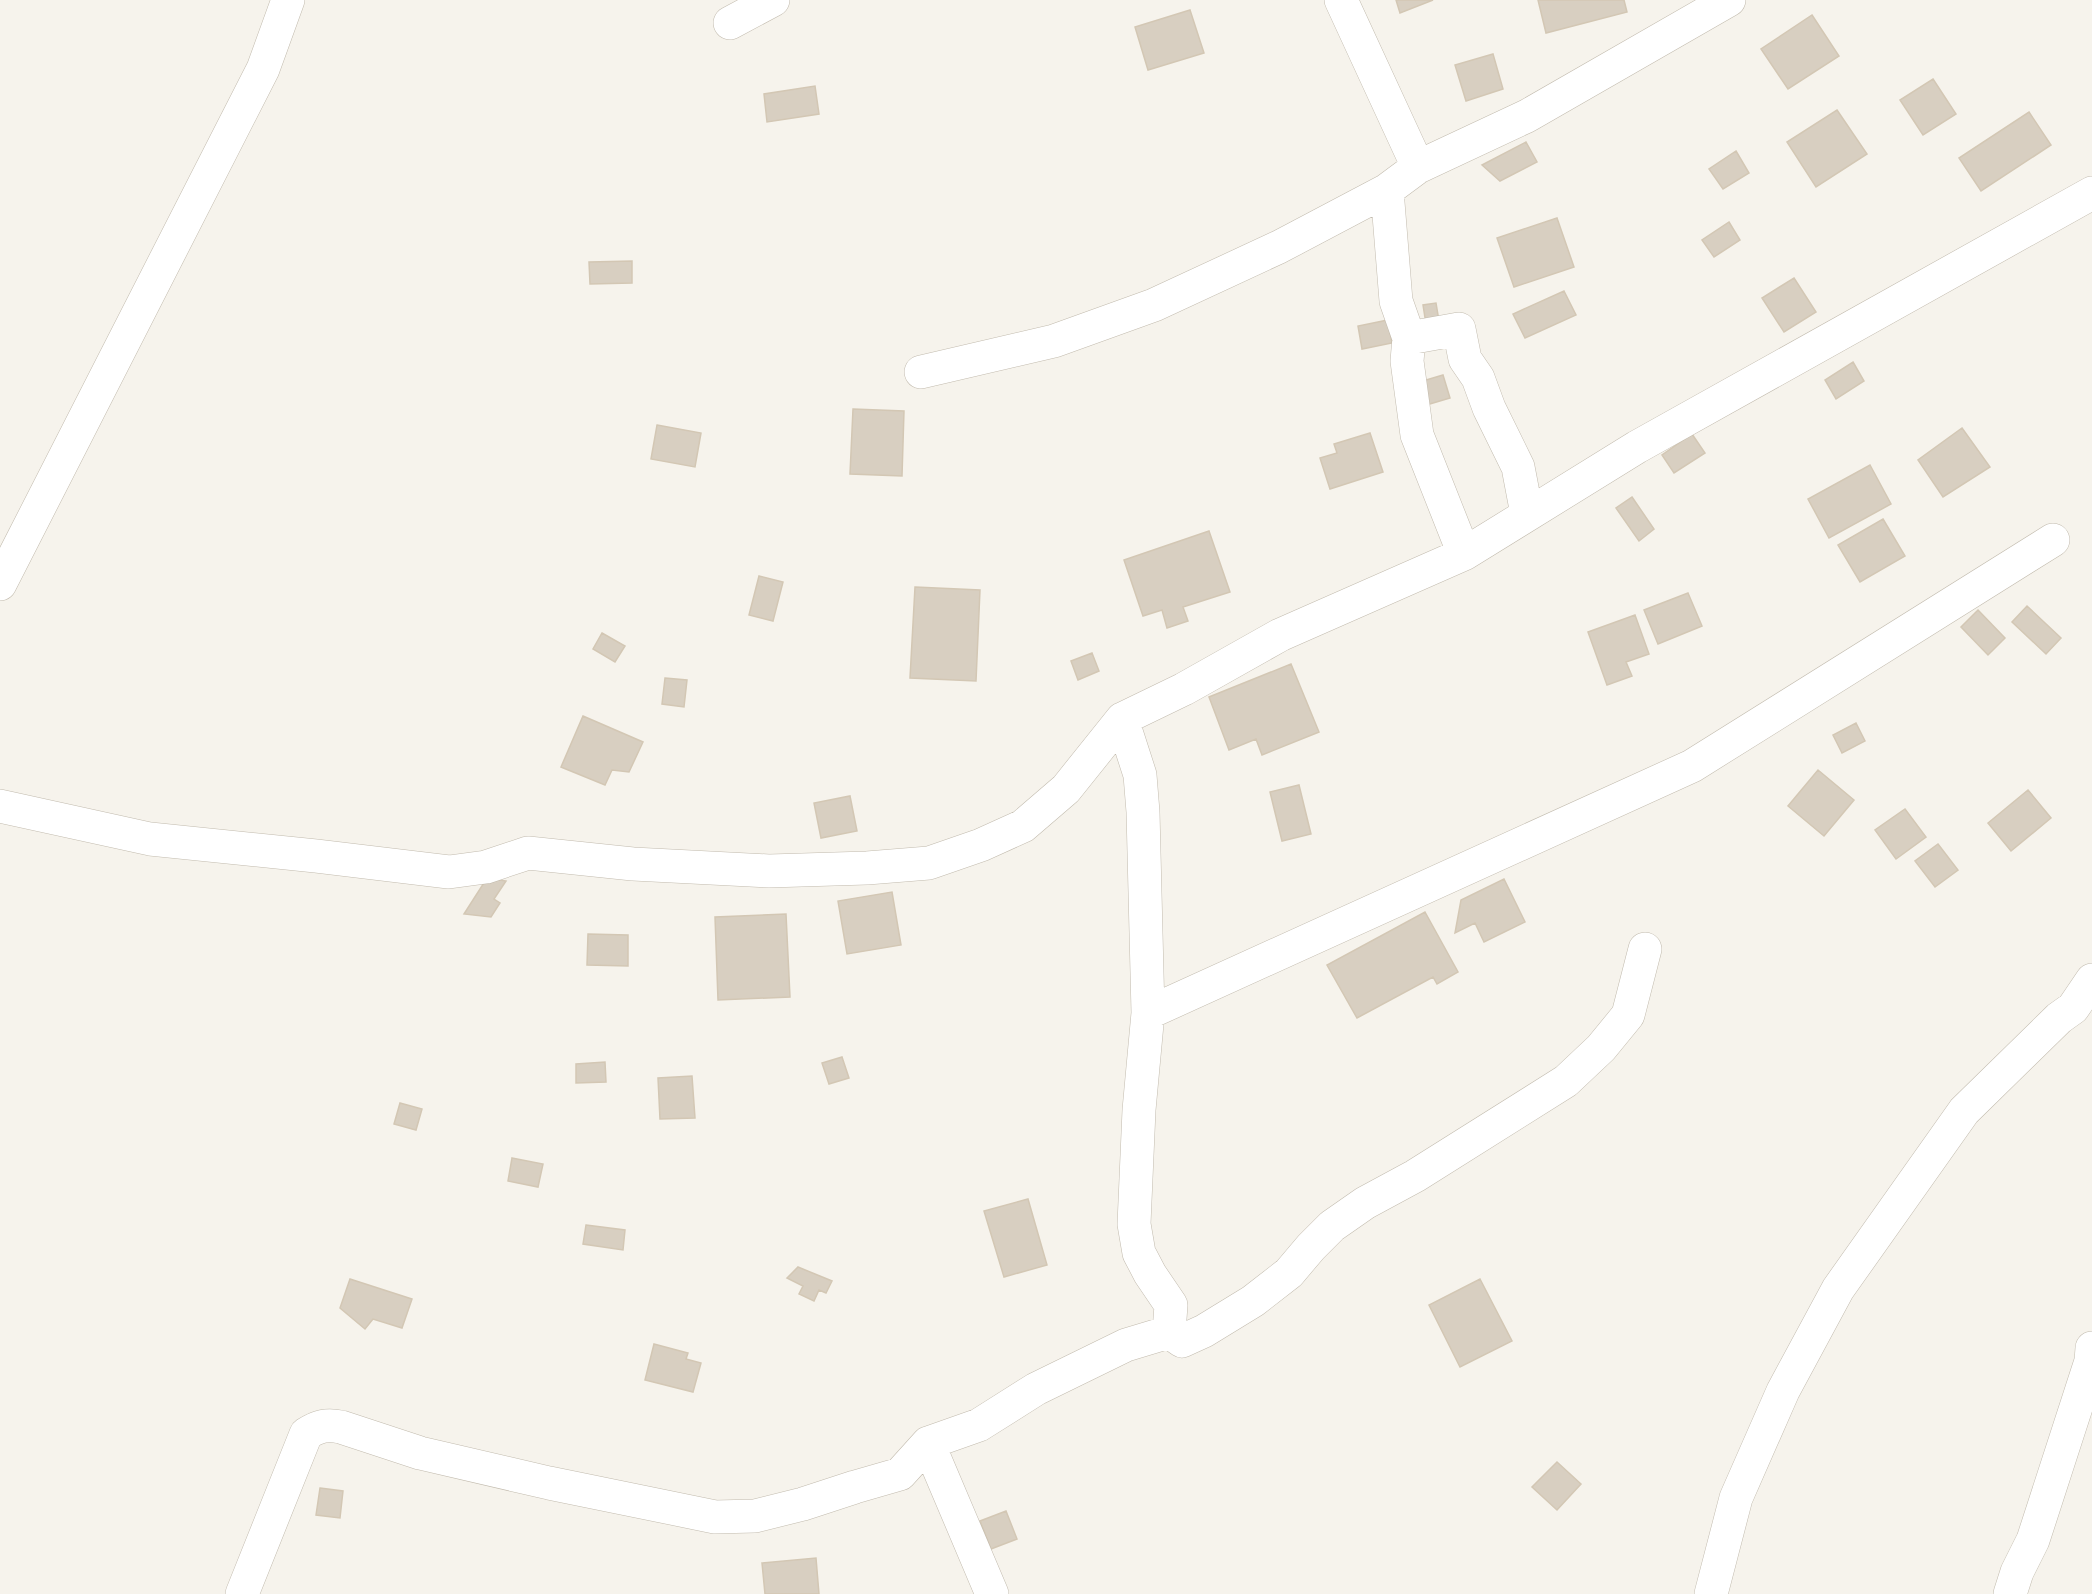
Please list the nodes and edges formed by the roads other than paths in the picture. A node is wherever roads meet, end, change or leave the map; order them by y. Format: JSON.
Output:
{"nodes":[{"id":1,"x":288,"y":0,"type":"edge"},
{"id":2,"x":773,"y":0,"type":"edge"},
{"id":3,"x":1341,"y":0,"type":"edge"},
{"id":4,"x":1729,"y":0,"type":"edge"},
{"id":5,"x":730,"y":23,"type":"dead end"},
{"id":6,"x":1418,"y":167,"type":"junction"},
{"id":7,"x":1388,"y":190,"type":"junction"},
{"id":8,"x":2092,"y":193,"type":"edge"},
{"id":9,"x":1409,"y":338,"type":"junction"},
{"id":10,"x":921,"y":372,"type":"dead end"},
{"id":11,"x":1527,"y":514,"type":"junction"},
{"id":12,"x":2053,"y":540,"type":"dead end"},
{"id":13,"x":1464,"y":554,"type":"junction"},
{"id":14,"x":0,"y":584,"type":"edge"},
{"id":15,"x":1122,"y":719,"type":"junction"},
{"id":16,"x":0,"y":806,"type":"edge"},
{"id":17,"x":1645,"y":949,"type":"dead end"},
{"id":18,"x":2092,"y":980,"type":"edge"},
{"id":19,"x":1148,"y":1013,"type":"junction"},
{"id":20,"x":1169,"y":1332,"type":"junction"},
{"id":21,"x":2092,"y":1348,"type":"edge"},
{"id":22,"x":928,"y":1443,"type":"junction"},
{"id":23,"x":242,"y":1594,"type":"edge"},
{"id":24,"x":992,"y":1594,"type":"edge"},
{"id":25,"x":1712,"y":1594,"type":"edge"},
{"id":26,"x":2010,"y":1594,"type":"edge"}],
"edges":[{"from":1,"to":14,"type":"street"},
{"from":2,"to":5,"type":"street"},
{"from":3,"to":6,"type":"street"},
{"from":4,"to":6,"type":"street"},
{"from":6,"to":7,"type":"street"},
{"from":7,"to":9,"type":"street"},
{"from":7,"to":10,"type":"street"},
{"from":8,"to":11,"type":"street"},
{"from":9,"to":11,"type":"street"},
{"from":9,"to":13,"type":"street"},
{"from":11,"to":13,"type":"street"},
{"from":12,"to":19,"type":"street"},
{"from":13,"to":15,"type":"street"},
{"from":15,"to":16,"type":"street"},
{"from":15,"to":19,"type":"street"},
{"from":17,"to":20,"type":"street"},
{"from":18,"to":25,"type":"street"},
{"from":19,"to":20,"type":"street"},
{"from":20,"to":22,"type":"street"},
{"from":21,"to":26,"type":"street"},
{"from":22,"to":23,"type":"street"},
{"from":22,"to":24,"type":"street"}]}
